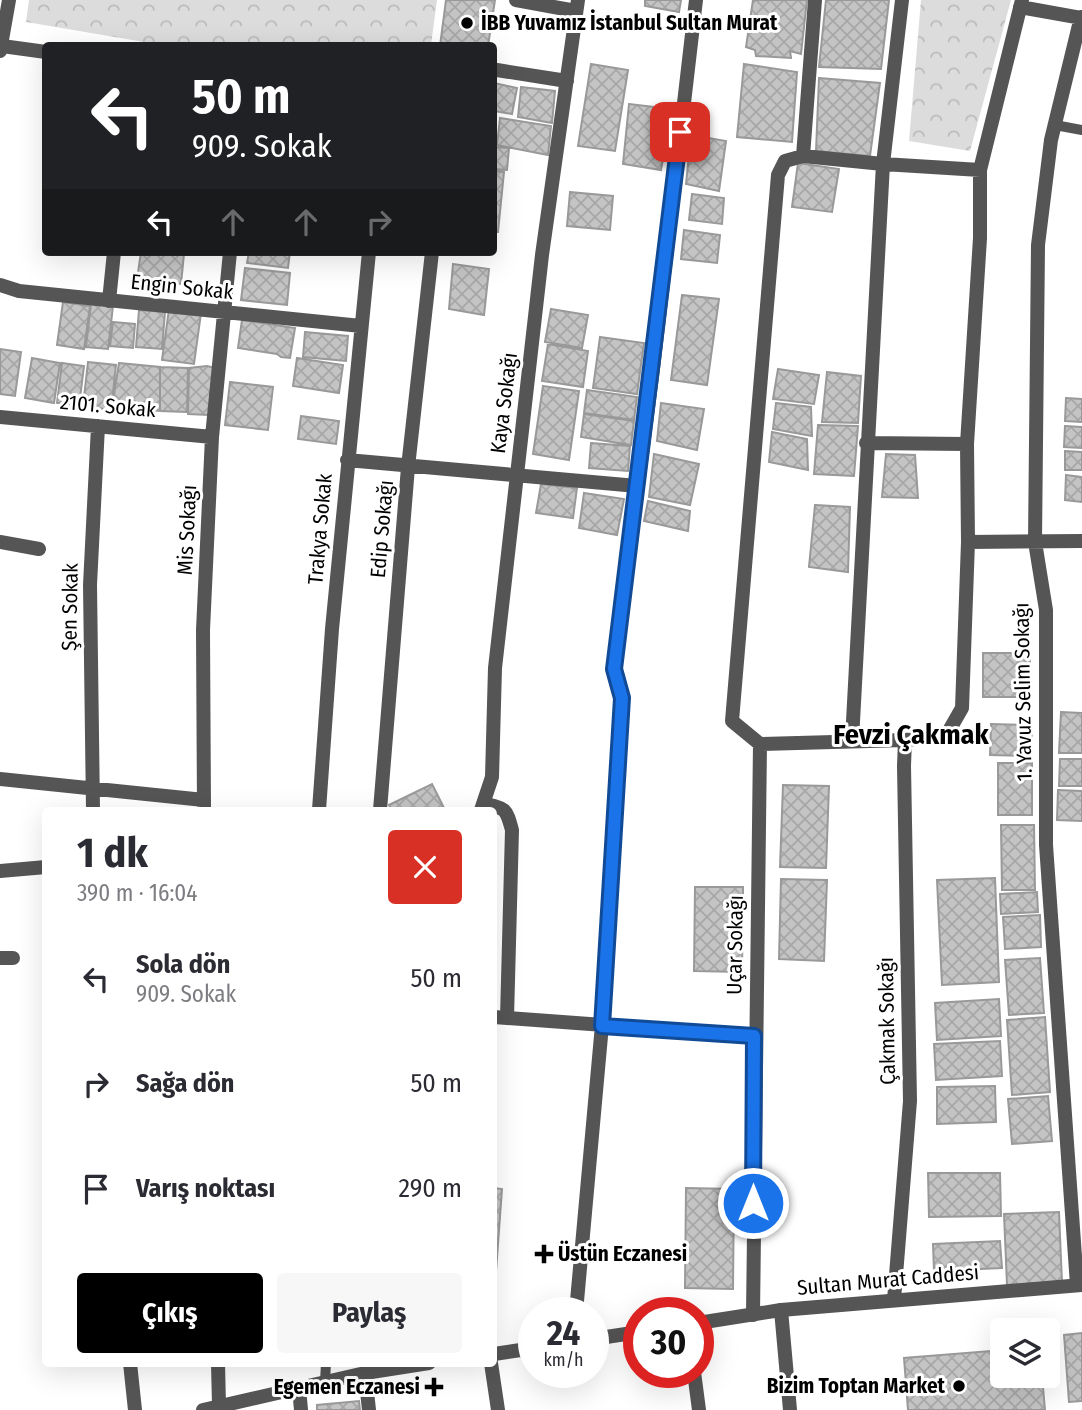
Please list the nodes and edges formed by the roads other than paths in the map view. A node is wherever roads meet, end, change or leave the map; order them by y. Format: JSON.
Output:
{"nodes":[{"id":1,"x":9,"y":0,"type":"edge"},
{"id":2,"x":516,"y":0,"type":"edge"},
{"id":3,"x":696,"y":0,"type":"edge"},
{"id":4,"x":815,"y":0,"type":"edge"},
{"id":5,"x":902,"y":0,"type":"edge"},
{"id":6,"x":1021,"y":4,"type":"edge"},
{"id":7,"x":577,"y":5,"type":"edge"},
{"id":8,"x":1082,"y":18,"type":"edge"},
{"id":9,"x":1,"y":48,"type":"edge"},
{"id":10,"x":42,"y":52,"type":"edge"},
{"id":11,"x":497,"y":70,"type":"dead end"},
{"id":12,"x":567,"y":80,"type":"junction"},
{"id":13,"x":1055,"y":125,"type":"junction"},
{"id":14,"x":1082,"y":130,"type":"edge"},
{"id":15,"x":803,"y":156,"type":"junction"},
{"id":16,"x":883,"y":164,"type":"junction"},
{"id":17,"x":980,"y":170,"type":"junction"},
{"id":18,"x":114,"y":256,"type":"edge"},
{"id":19,"x":230,"y":256,"type":"edge"},
{"id":20,"x":369,"y":256,"type":"edge"},
{"id":21,"x":432,"y":256,"type":"edge"},
{"id":22,"x":0,"y":285,"type":"edge"},
{"id":23,"x":109,"y":301,"type":"junction"},
{"id":24,"x":224,"y":313,"type":"junction"},
{"id":25,"x":361,"y":326,"type":"junction"},
{"id":26,"x":0,"y":417,"type":"edge"},
{"id":27,"x":98,"y":426,"type":"junction"},
{"id":28,"x":212,"y":437,"type":"junction"},
{"id":29,"x":866,"y":443,"type":"junction"},
{"id":30,"x":967,"y":444,"type":"junction"},
{"id":31,"x":347,"y":460,"type":"junction"},
{"id":32,"x":408,"y":467,"type":"junction"},
{"id":33,"x":517,"y":476,"type":"junction"},
{"id":34,"x":637,"y":486,"type":"junction"},
{"id":35,"x":1082,"y":541,"type":"edge"},
{"id":36,"x":0,"y":542,"type":"edge"},
{"id":37,"x":968,"y":542,"type":"junction"},
{"id":38,"x":1035,"y":542,"type":"junction"},
{"id":39,"x":39,"y":549,"type":"dead end"},
{"id":40,"x":852,"y":740,"type":"junction"},
{"id":41,"x":905,"y":740,"type":"junction"},
{"id":42,"x":760,"y":744,"type":"junction"},
{"id":43,"x":0,"y":779,"type":"edge"},
{"id":44,"x":92,"y":789,"type":"junction"},
{"id":45,"x":204,"y":805,"type":"edge"},
{"id":46,"x":93,"y":807,"type":"edge"},
{"id":47,"x":318,"y":807,"type":"edge"},
{"id":48,"x":380,"y":807,"type":"edge"},
{"id":49,"x":482,"y":807,"type":"edge"},
{"id":50,"x":497,"y":808,"type":"edge"},
{"id":51,"x":42,"y":867,"type":"edge"},
{"id":52,"x":0,"y":871,"type":"edge"},
{"id":53,"x":500,"y":1018,"type":"edge"},
{"id":54,"x":602,"y":1026,"type":"junction"},
{"id":55,"x":754,"y":1036,"type":"junction"},
{"id":56,"x":1080,"y":1285,"type":"edge"},
{"id":57,"x":577,"y":1297,"type":"edge"},
{"id":58,"x":894,"y":1300,"type":"junction"},
{"id":59,"x":781,"y":1310,"type":"junction"},
{"id":60,"x":752,"y":1315,"type":"junction"},
{"id":61,"x":714,"y":1320,"type":"edge"},
{"id":62,"x":518,"y":1350,"type":"edge"},
{"id":63,"x":497,"y":1354,"type":"edge"},
{"id":64,"x":130,"y":1367,"type":"edge"},
{"id":65,"x":218,"y":1367,"type":"edge"},
{"id":66,"x":326,"y":1367,"type":"edge"},
{"id":67,"x":404,"y":1367,"type":"edge"},
{"id":68,"x":492,"y":1367,"type":"edge"},
{"id":69,"x":365,"y":1373,"type":"junction"},
{"id":70,"x":326,"y":1382,"type":"junction"},
{"id":71,"x":299,"y":1388,"type":"junction"},
{"id":72,"x":696,"y":1388,"type":"edge"},
{"id":73,"x":242,"y":1405,"type":"edge"},
{"id":74,"x":219,"y":1406,"type":"junction"},
{"id":75,"x":135,"y":1410,"type":"edge"},
{"id":76,"x":203,"y":1410,"type":"edge"},
{"id":77,"x":301,"y":1410,"type":"edge"},
{"id":78,"x":369,"y":1410,"type":"edge"},
{"id":79,"x":498,"y":1410,"type":"edge"},
{"id":80,"x":699,"y":1410,"type":"edge"},
{"id":81,"x":789,"y":1410,"type":"edge"}],
"edges":[{"from":1,"to":9,"type":"street"},
{"from":2,"to":7,"type":"street"},
{"from":3,"to":34,"type":"street"},
{"from":4,"to":15,"type":"street"},
{"from":5,"to":16,"type":"street"},
{"from":6,"to":8,"type":"street"},
{"from":6,"to":17,"type":"street"},
{"from":7,"to":12,"type":"street","name":"Kaya Sokağı"},
{"from":8,"to":13,"type":"street","name":"1. Yavuz Selim Sokağı"},
{"from":9,"to":10,"type":"street"},
{"from":11,"to":12,"type":"street"},
{"from":12,"to":33,"type":"street","name":"Kaya Sokağı"},
{"from":13,"to":14,"type":"lane"},
{"from":13,"to":38,"type":"street","name":"1. Yavuz Selim Sokağı"},
{"from":15,"to":16,"type":"street"},
{"from":15,"to":42,"type":"street"},
{"from":16,"to":17,"type":"street"},
{"from":16,"to":29,"type":"street"},
{"from":17,"to":30,"type":"street"},
{"from":18,"to":23,"type":"street"},
{"from":19,"to":24,"type":"street","name":"Mis Sokağı"},
{"from":20,"to":25,"type":"street","name":"Trakya Sokak"},
{"from":21,"to":32,"type":"street","name":"Edip Sokağı"},
{"from":22,"to":23,"type":"street","name":"Engin Sokak"},
{"from":23,"to":24,"type":"street","name":"Engin Sokak"},
{"from":24,"to":25,"type":"street","name":"Engin Sokak"},
{"from":24,"to":28,"type":"street","name":"Mis Sokağı"},
{"from":25,"to":31,"type":"street","name":"Trakya Sokak"},
{"from":26,"to":27,"type":"street","name":"2101. Sokak"},
{"from":27,"to":28,"type":"street","name":"2101. Sokak"},
{"from":27,"to":44,"type":"street","name":"Şen Sokak"},
{"from":28,"to":45,"type":"street","name":"Mis Sokağı"},
{"from":29,"to":30,"type":"street"},
{"from":29,"to":40,"type":"street"},
{"from":30,"to":37,"type":"street"},
{"from":31,"to":32,"type":"street"},
{"from":31,"to":47,"type":"street","name":"Trakya Sokak"},
{"from":32,"to":33,"type":"street"},
{"from":32,"to":48,"type":"street","name":"Edip Sokağı"},
{"from":33,"to":34,"type":"street"},
{"from":33,"to":49,"type":"street","name":"Kaya Sokağı"},
{"from":34,"to":54,"type":"street"},
{"from":35,"to":38,"type":"street"},
{"from":36,"to":39,"type":"street"},
{"from":37,"to":38,"type":"street"},
{"from":37,"to":41,"type":"street"},
{"from":38,"to":56,"type":"street","name":"1. Yavuz Selim Sokağı"},
{"from":40,"to":41,"type":"street"},
{"from":40,"to":42,"type":"street"},
{"from":41,"to":58,"type":"street","name":"Çakmak Sokağı"},
{"from":42,"to":55,"type":"street","name":"Uçar Sokağı"},
{"from":43,"to":44,"type":"street"},
{"from":44,"to":45,"type":"street"},
{"from":44,"to":46,"type":"street","name":"Şen Sokak"},
{"from":50,"to":53,"type":"street"},
{"from":51,"to":52,"type":"street"},
{"from":53,"to":54,"type":"street"},
{"from":54,"to":55,"type":"street"},
{"from":54,"to":57,"type":"street"},
{"from":55,"to":60,"type":"street","name":"Uçar Sokağı"},
{"from":56,"to":58,"type":"street","name":"Sultan Murat Caddesi"},
{"from":58,"to":59,"type":"street","name":"Sultan Murat Caddesi"},
{"from":59,"to":60,"type":"street","name":"Sultan Murat Caddesi"},
{"from":59,"to":81,"type":"street"},
{"from":60,"to":61,"type":"street","name":"Sultan Murat Caddesi"},
{"from":62,"to":63,"type":"street"},
{"from":64,"to":75,"type":"street"},
{"from":65,"to":74,"type":"street"},
{"from":66,"to":70,"type":"lane"},
{"from":67,"to":69,"type":"street"},
{"from":68,"to":79,"type":"street"},
{"from":69,"to":70,"type":"street"},
{"from":69,"to":78,"type":"street"},
{"from":70,"to":71,"type":"street"},
{"from":71,"to":73,"type":"street"},
{"from":71,"to":77,"type":"street"},
{"from":72,"to":80,"type":"street"},
{"from":73,"to":74,"type":"street"},
{"from":74,"to":76,"type":"street"}]}
